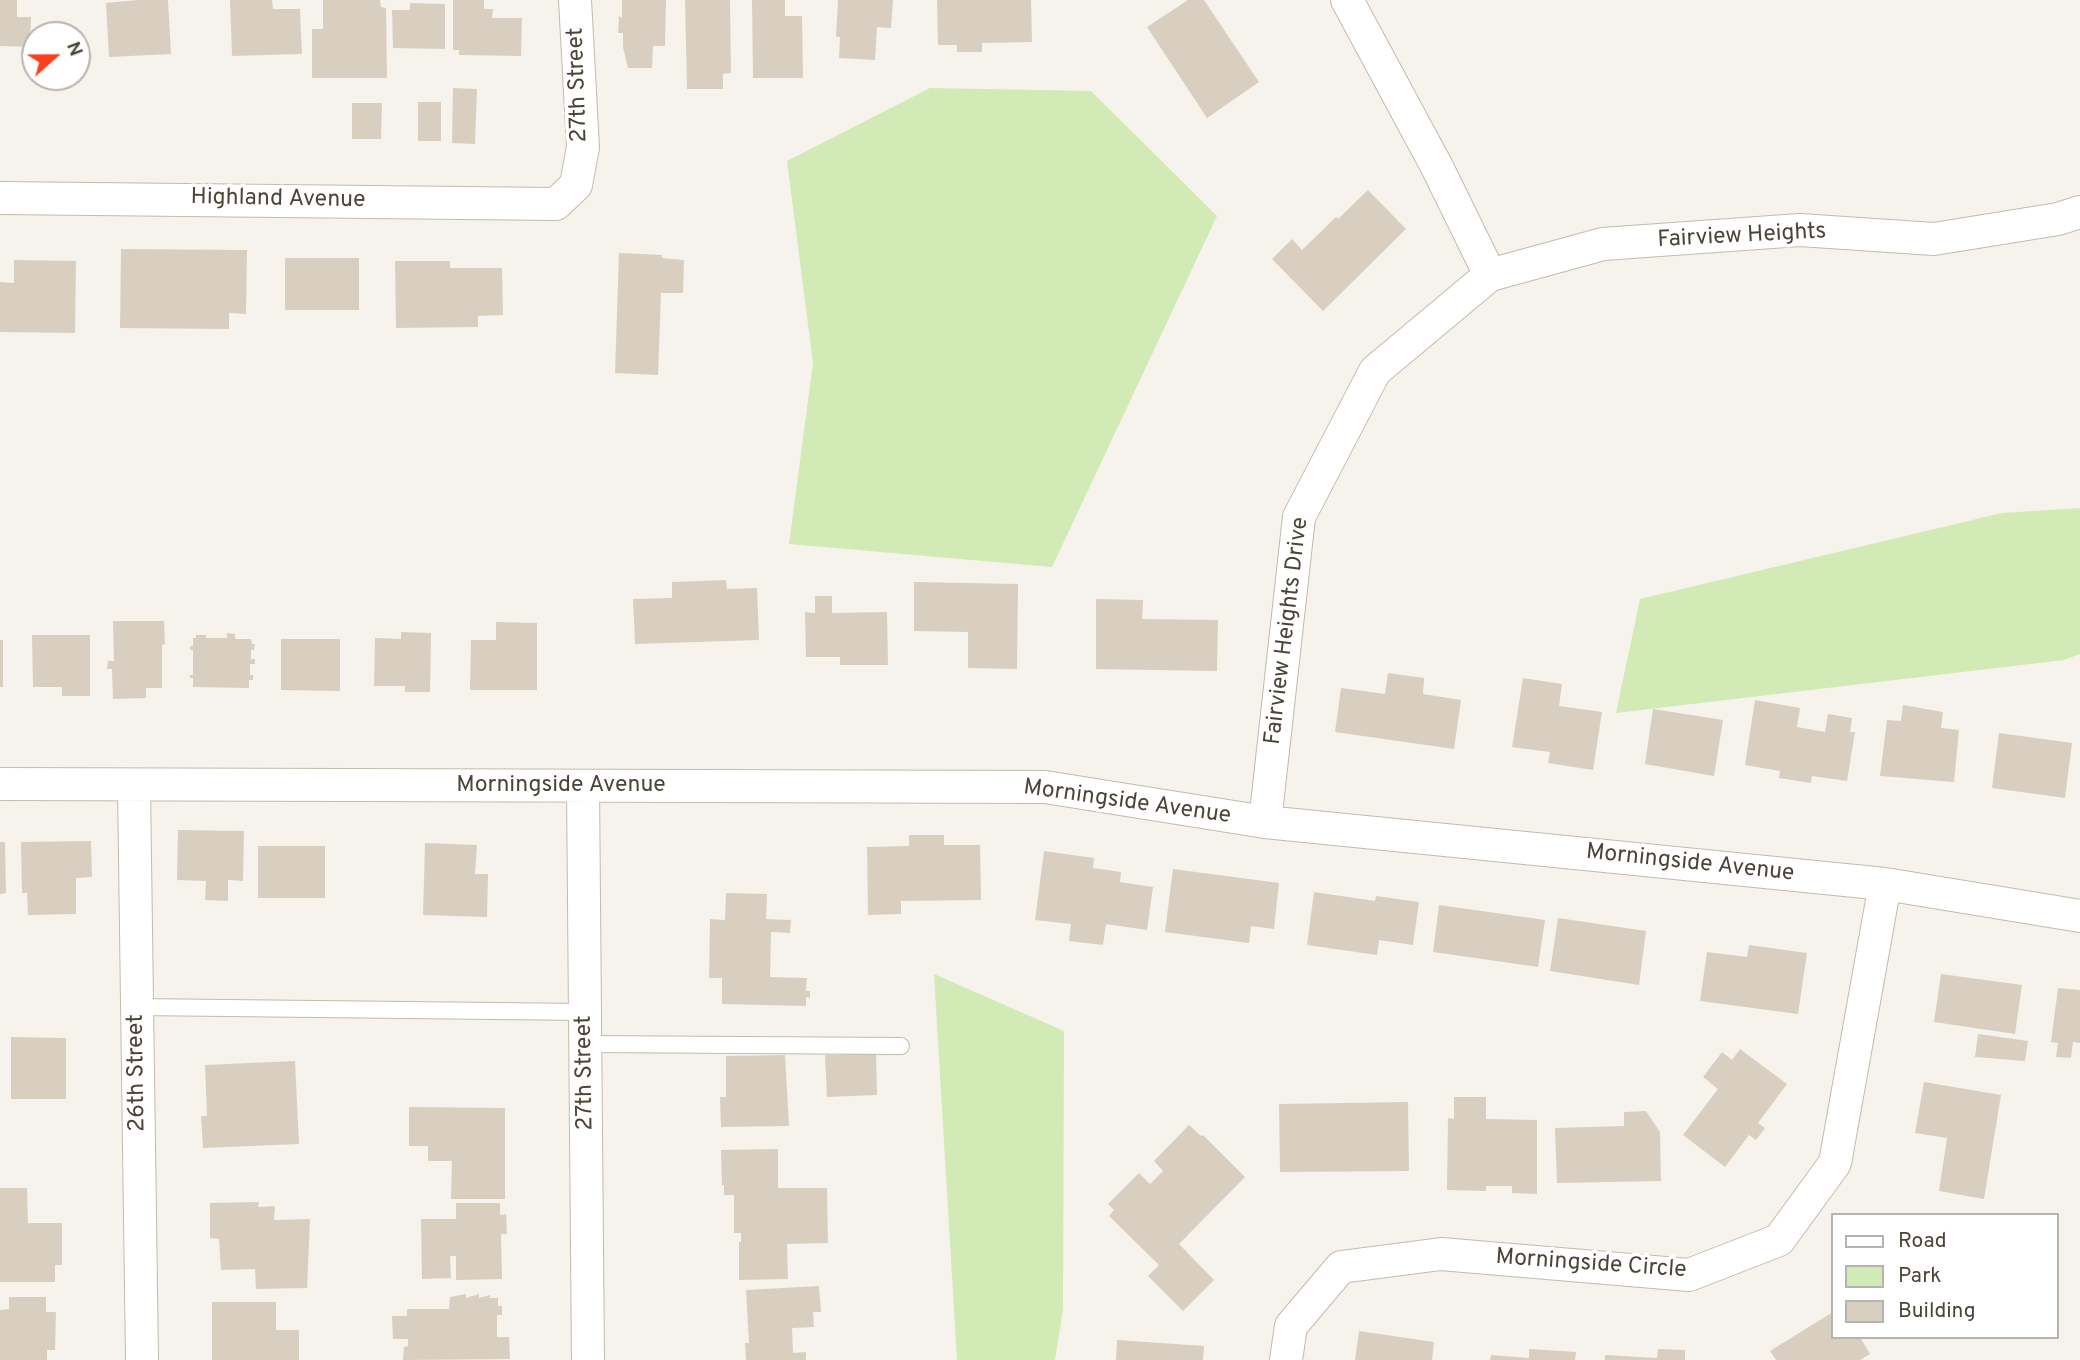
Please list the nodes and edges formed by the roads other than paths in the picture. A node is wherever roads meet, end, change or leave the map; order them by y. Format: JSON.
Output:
{"nodes":[{"id":1,"x":575,"y":0,"type":"edge"},
{"id":2,"x":1347,"y":0,"type":"edge"},
{"id":3,"x":0,"y":198,"type":"edge"},
{"id":4,"x":556,"y":204,"type":"joint"},
{"id":5,"x":2080,"y":212,"type":"edge"},
{"id":6,"x":1490,"y":275,"type":"junction"},
{"id":7,"x":0,"y":783,"type":"edge"},
{"id":8,"x":134,"y":786,"type":"junction"},
{"id":9,"x":583,"y":786,"type":"junction"},
{"id":10,"x":1265,"y":822,"type":"junction"},
{"id":11,"x":1885,"y":884,"type":"junction"},
{"id":12,"x":2080,"y":916,"type":"edge"},
{"id":13,"x":137,"y":1007,"type":"junction"},
{"id":14,"x":586,"y":1012,"type":"junction"},
{"id":15,"x":586,"y":1044,"type":"junction"},
{"id":16,"x":901,"y":1046,"type":"dead end"},
{"id":17,"x":142,"y":1360,"type":"edge"},
{"id":18,"x":589,"y":1360,"type":"edge"},
{"id":19,"x":1286,"y":1360,"type":"edge"}],
"edges":[{"from":1,"to":4,"type":"street","name":"27th Street"},
{"from":2,"to":6,"type":"street"},
{"from":3,"to":4,"type":"street","name":"Highland Avenue"},
{"from":5,"to":6,"type":"street","name":"Fairview Heights"},
{"from":6,"to":10,"type":"street","name":"Fairview Heights Drive"},
{"from":7,"to":8,"type":"street","name":"Morningside Avenue"},
{"from":8,"to":9,"type":"street","name":"Morningside Avenue"},
{"from":8,"to":13,"type":"street","name":"26th Street"},
{"from":9,"to":10,"type":"street","name":"Morningside Avenue"},
{"from":9,"to":14,"type":"street","name":"27th Street"},
{"from":10,"to":11,"type":"street","name":"Morningside Avenue"},
{"from":11,"to":12,"type":"street","name":"Morningside Avenue"},
{"from":11,"to":19,"type":"street","name":"Morningside Circle"},
{"from":13,"to":14,"type":"lane"},
{"from":13,"to":17,"type":"street","name":"26th Street"},
{"from":14,"to":15,"type":"street","name":"27th Street"},
{"from":15,"to":16,"type":"lane"},
{"from":15,"to":18,"type":"street","name":"27th Street"}]}
